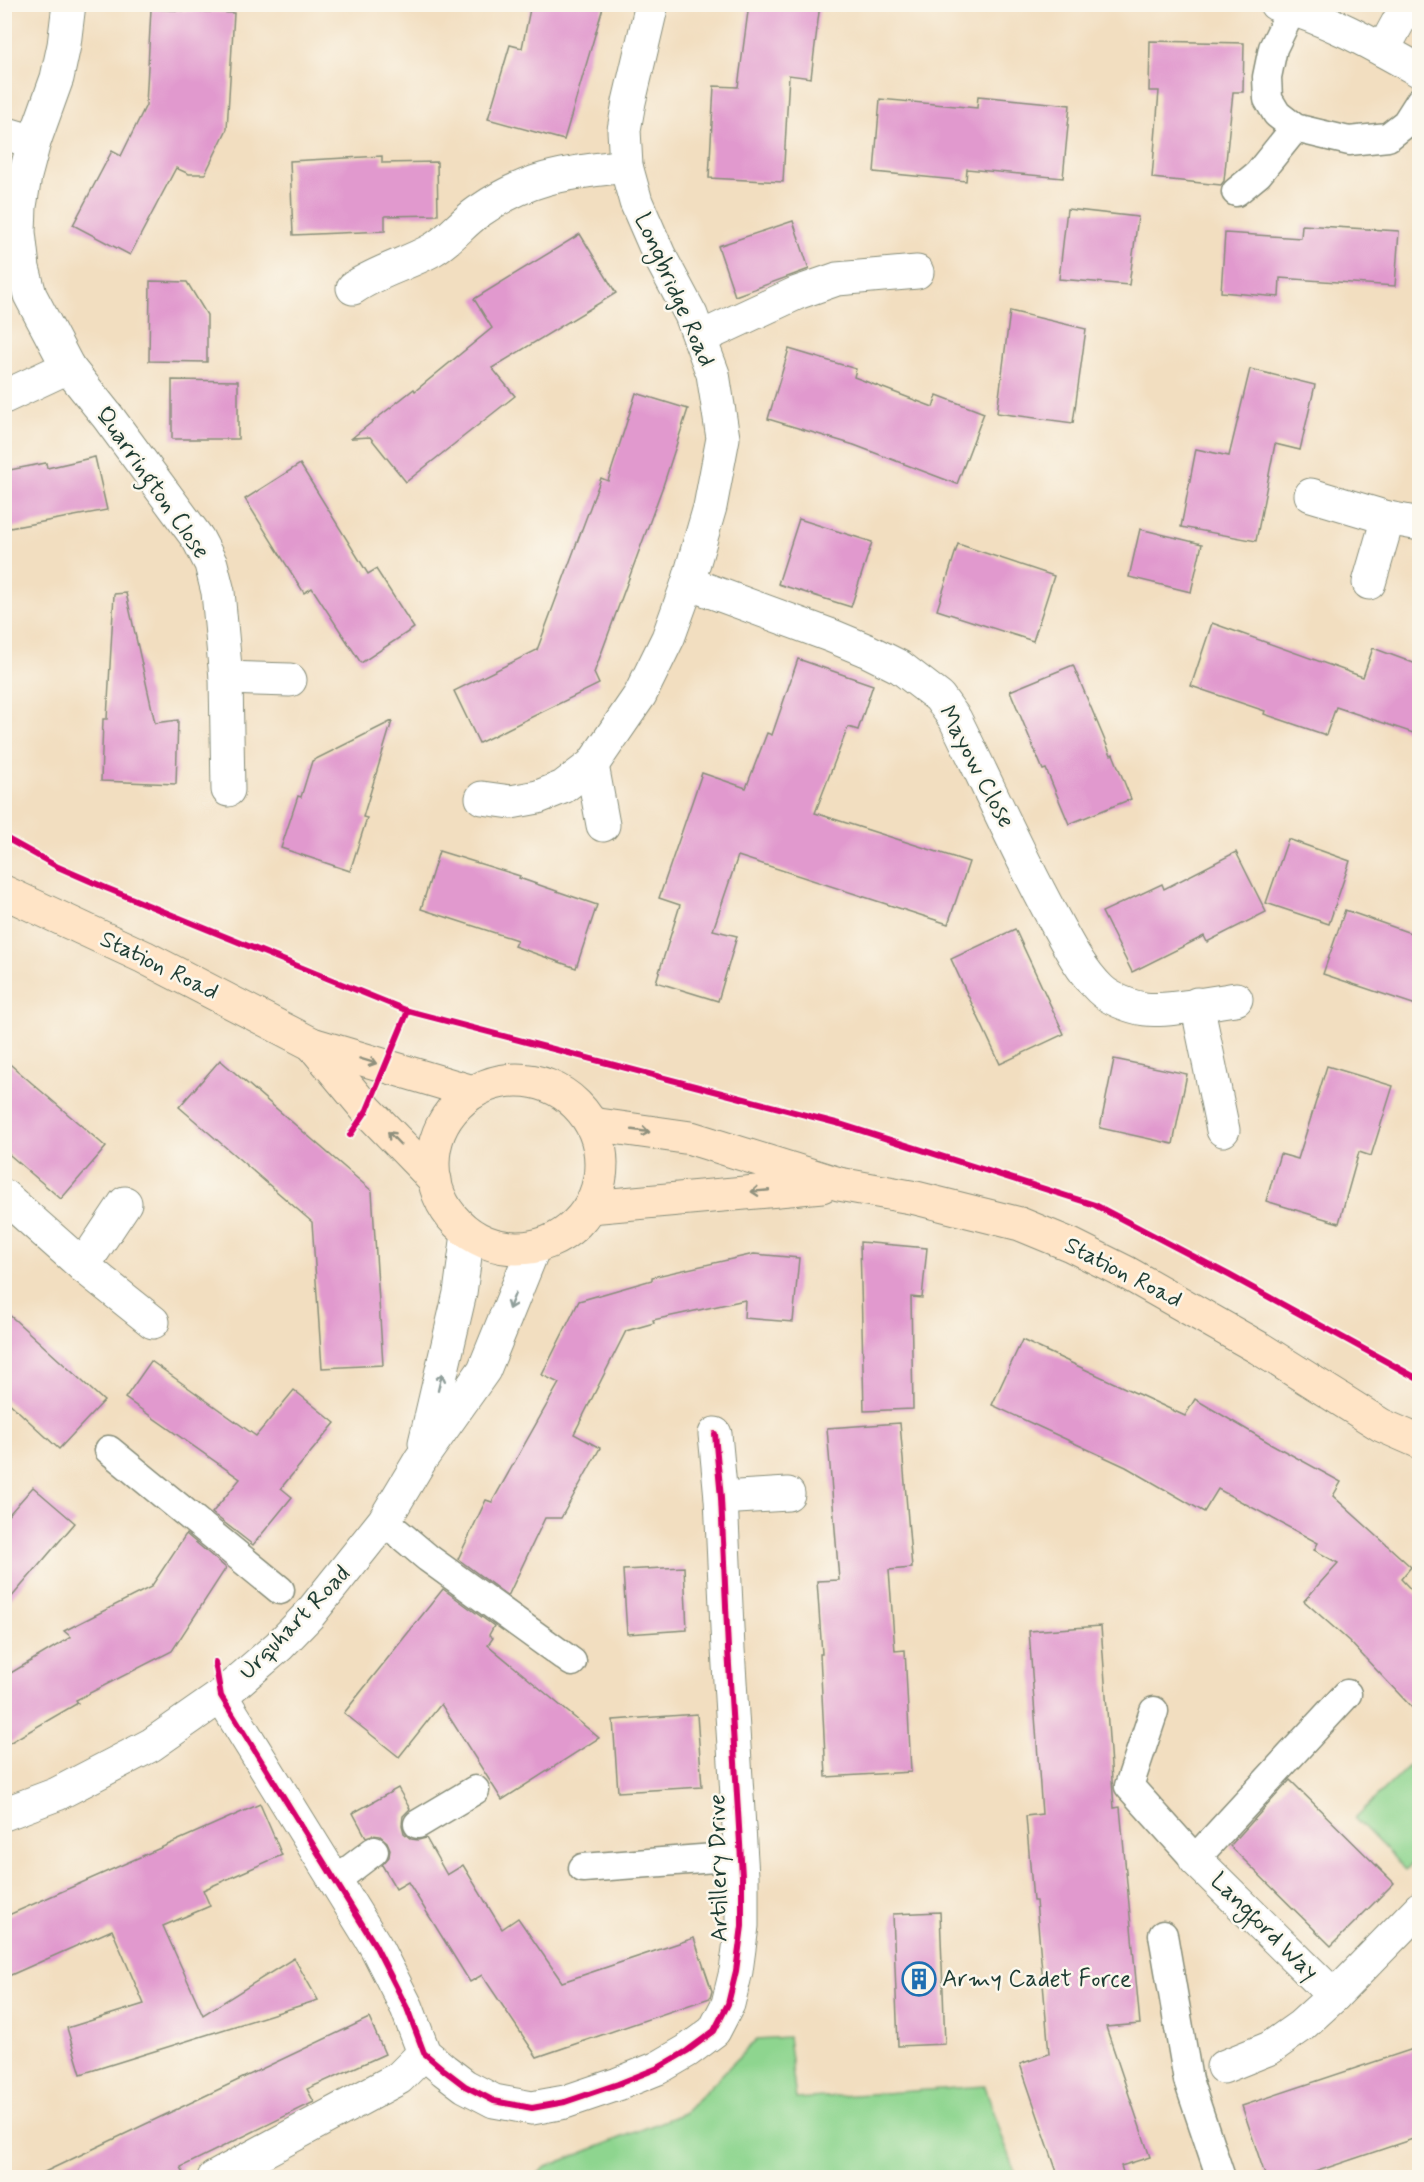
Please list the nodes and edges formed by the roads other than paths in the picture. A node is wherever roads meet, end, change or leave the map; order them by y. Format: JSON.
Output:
{"nodes":[{"id":1,"x":69,"y":4,"type":"edge"},
{"id":2,"x":652,"y":4,"type":"edge"},
{"id":3,"x":1408,"y":4,"type":"edge"},
{"id":4,"x":1284,"y":7,"type":"edge"},
{"id":5,"x":1383,"y":51,"type":"junction"},
{"id":6,"x":1419,"y":71,"type":"edge"},
{"id":7,"x":1419,"y":101,"type":"edge"},
{"id":8,"x":1295,"y":128,"type":"junction"},
{"id":9,"x":19,"y":138,"type":"edge"},
{"id":10,"x":626,"y":166,"type":"junction"},
{"id":11,"x":1236,"y":192,"type":"dead end"},
{"id":12,"x":916,"y":272,"type":"dead end"},
{"id":13,"x":353,"y":288,"type":"dead end"},
{"id":14,"x":700,"y":338,"type":"junction"},
{"id":15,"x":68,"y":367,"type":"junction"},
{"id":16,"x":4,"y":397,"type":"edge"},
{"id":17,"x":1311,"y":495,"type":"dead end"},
{"id":18,"x":1388,"y":518,"type":"junction"},
{"id":19,"x":1419,"y":524,"type":"edge"},
{"id":20,"x":1369,"y":582,"type":"dead end"},
{"id":21,"x":688,"y":583,"type":"junction"},
{"id":22,"x":226,"y":678,"type":"junction"},
{"id":23,"x":290,"y":680,"type":"dead end"},
{"id":24,"x":592,"y":765,"type":"junction"},
{"id":25,"x":228,"y":790,"type":"dead end"},
{"id":26,"x":482,"y":798,"type":"dead end"},
{"id":27,"x":603,"y":825,"type":"dead end"},
{"id":28,"x":4,"y":892,"type":"edge"},
{"id":29,"x":1236,"y":999,"type":"dead end"},
{"id":30,"x":1197,"y":1004,"type":"junction"},
{"id":31,"x":312,"y":1044,"type":"junction"},
{"id":32,"x":474,"y":1092,"type":"junction"},
{"id":33,"x":592,"y":1124,"type":"junction"},
{"id":34,"x":1223,"y":1130,"type":"dead end"},
{"id":35,"x":435,"y":1180,"type":"junction"},
{"id":36,"x":839,"y":1184,"type":"junction"},
{"id":37,"x":4,"y":1196,"type":"edge"},
{"id":38,"x":124,"y":1203,"type":"dead end"},
{"id":39,"x":590,"y":1207,"type":"junction"},
{"id":40,"x":468,"y":1234,"type":"junction"},
{"id":41,"x":534,"y":1247,"type":"junction"},
{"id":42,"x":83,"y":1266,"type":"junction"},
{"id":43,"x":153,"y":1322,"type":"dead end"},
{"id":44,"x":1381,"y":1425,"type":"junction"},
{"id":45,"x":715,"y":1434,"type":"dead end"},
{"id":46,"x":1419,"y":1442,"type":"edge"},
{"id":47,"x":109,"y":1450,"type":"dead end"},
{"id":48,"x":1419,"y":1457,"type":"edge"},
{"id":49,"x":422,"y":1459,"type":"junction"},
{"id":50,"x":788,"y":1494,"type":"dead end"},
{"id":51,"x":721,"y":1498,"type":"junction"},
{"id":52,"x":384,"y":1521,"type":"junction"},
{"id":53,"x":280,"y":1590,"type":"dead end"},
{"id":54,"x":572,"y":1662,"type":"dead end"},
{"id":55,"x":1347,"y":1694,"type":"dead end"},
{"id":56,"x":221,"y":1696,"type":"junction"},
{"id":57,"x":1154,"y":1711,"type":"dead end"},
{"id":58,"x":475,"y":1791,"type":"dead end"},
{"id":59,"x":4,"y":1814,"type":"edge"},
{"id":60,"x":418,"y":1824,"type":"dead end"},
{"id":61,"x":374,"y":1851,"type":"dead end"},
{"id":62,"x":741,"y":1856,"type":"junction"},
{"id":63,"x":1195,"y":1859,"type":"junction"},
{"id":64,"x":584,"y":1868,"type":"dead end"},
{"id":65,"x":336,"y":1880,"type":"junction"},
{"id":66,"x":1419,"y":1908,"type":"edge"},
{"id":67,"x":1163,"y":1935,"type":"dead end"},
{"id":68,"x":1334,"y":1996,"type":"junction"},
{"id":69,"x":424,"y":2053,"type":"junction"},
{"id":70,"x":1223,"y":2067,"type":"joint"},
{"id":71,"x":1188,"y":2080,"type":"junction"},
{"id":72,"x":214,"y":2178,"type":"edge"},
{"id":73,"x":1221,"y":2178,"type":"edge"}],
"edges":[{"from":1,"to":9,"type":"street","name":"Quarrington Close"},
{"from":2,"to":10,"type":"street","name":"Longbridge Road"},
{"from":3,"to":5,"type":"street"},
{"from":4,"to":5,"type":"street"},
{"from":4,"to":8,"type":"lane"},
{"from":5,"to":6,"type":"street"},
{"from":7,"to":8,"type":"lane"},
{"from":8,"to":11,"type":"lane"},
{"from":9,"to":15,"type":"street","name":"Quarrington Close"},
{"from":10,"to":13,"type":"street"},
{"from":10,"to":14,"type":"street","name":"Longbridge Road"},
{"from":12,"to":14,"type":"street"},
{"from":14,"to":21,"type":"street","name":"Longbridge Road"},
{"from":15,"to":16,"type":"street"},
{"from":15,"to":22,"type":"street","name":"Quarrington Close"},
{"from":17,"to":18,"type":"street"},
{"from":18,"to":19,"type":"street"},
{"from":18,"to":20,"type":"street"},
{"from":21,"to":24,"type":"street","name":"Longbridge Road"},
{"from":21,"to":30,"type":"street","name":"Mayow Close"},
{"from":22,"to":23,"type":"street"},
{"from":22,"to":25,"type":"street","name":"Quarrington Close"},
{"from":24,"to":26,"type":"street","name":"Longbridge Road"},
{"from":24,"to":27,"type":"street"},
{"from":28,"to":31,"type":"street","name":"Station Road"},
{"from":29,"to":30,"type":"street","name":"Mayow Close"},
{"from":30,"to":34,"type":"street"},
{"from":31,"to":32,"type":"street","name":"Station Road","one_way":true},
{"from":35,"to":31,"type":"street","name":"Station Road","one_way":true},
{"from":32,"to":33,"type":"street","name":"Station Road"},
{"from":32,"to":35,"type":"street","name":"Station Road"},
{"from":33,"to":36,"type":"street","name":"Station Road","one_way":true},
{"from":33,"to":39,"type":"street","name":"Station Road"},
{"from":35,"to":40,"type":"street","name":"Station Road"},
{"from":36,"to":39,"type":"street","name":"Station Road","one_way":true},
{"from":36,"to":44,"type":"street","name":"Station Road"},
{"from":37,"to":42,"type":"street"},
{"from":38,"to":42,"type":"street"},
{"from":39,"to":41,"type":"street","name":"Station Road"},
{"from":40,"to":41,"type":"street","name":"Station Road"},
{"from":49,"to":40,"type":"street","name":"Urquhart Road","one_way":true},
{"from":41,"to":49,"type":"street","name":"Urquhart Road","one_way":true},
{"from":42,"to":43,"type":"street"},
{"from":44,"to":46,"type":"street","name":"Station Road"},
{"from":44,"to":48,"type":"street","name":"Station Road"},
{"from":45,"to":51,"type":"street","name":"Artillery Drive"},
{"from":47,"to":53,"type":"lane"},
{"from":49,"to":52,"type":"street","name":"Urquhart Road"},
{"from":50,"to":51,"type":"street"},
{"from":51,"to":62,"type":"street","name":"Artillery Drive"},
{"from":52,"to":54,"type":"lane"},
{"from":52,"to":56,"type":"street","name":"Urquhart Road"},
{"from":55,"to":63,"type":"lane"},
{"from":56,"to":59,"type":"street","name":"Urquhart Road"},
{"from":56,"to":65,"type":"street"},
{"from":57,"to":63,"type":"lane"},
{"from":58,"to":60,"type":"lane"},
{"from":61,"to":65,"type":"lane"},
{"from":62,"to":64,"type":"lane"},
{"from":62,"to":69,"type":"street","name":"Artillery Drive"},
{"from":63,"to":68,"type":"street","name":"Langford Way"},
{"from":65,"to":69,"type":"street"},
{"from":66,"to":68,"type":"street","name":"Langford Way"},
{"from":67,"to":71,"type":"lane"},
{"from":68,"to":70,"type":"street","name":"Langford Way"},
{"from":69,"to":72,"type":"street"},
{"from":70,"to":71,"type":"lane"},
{"from":71,"to":73,"type":"lane"}]}
